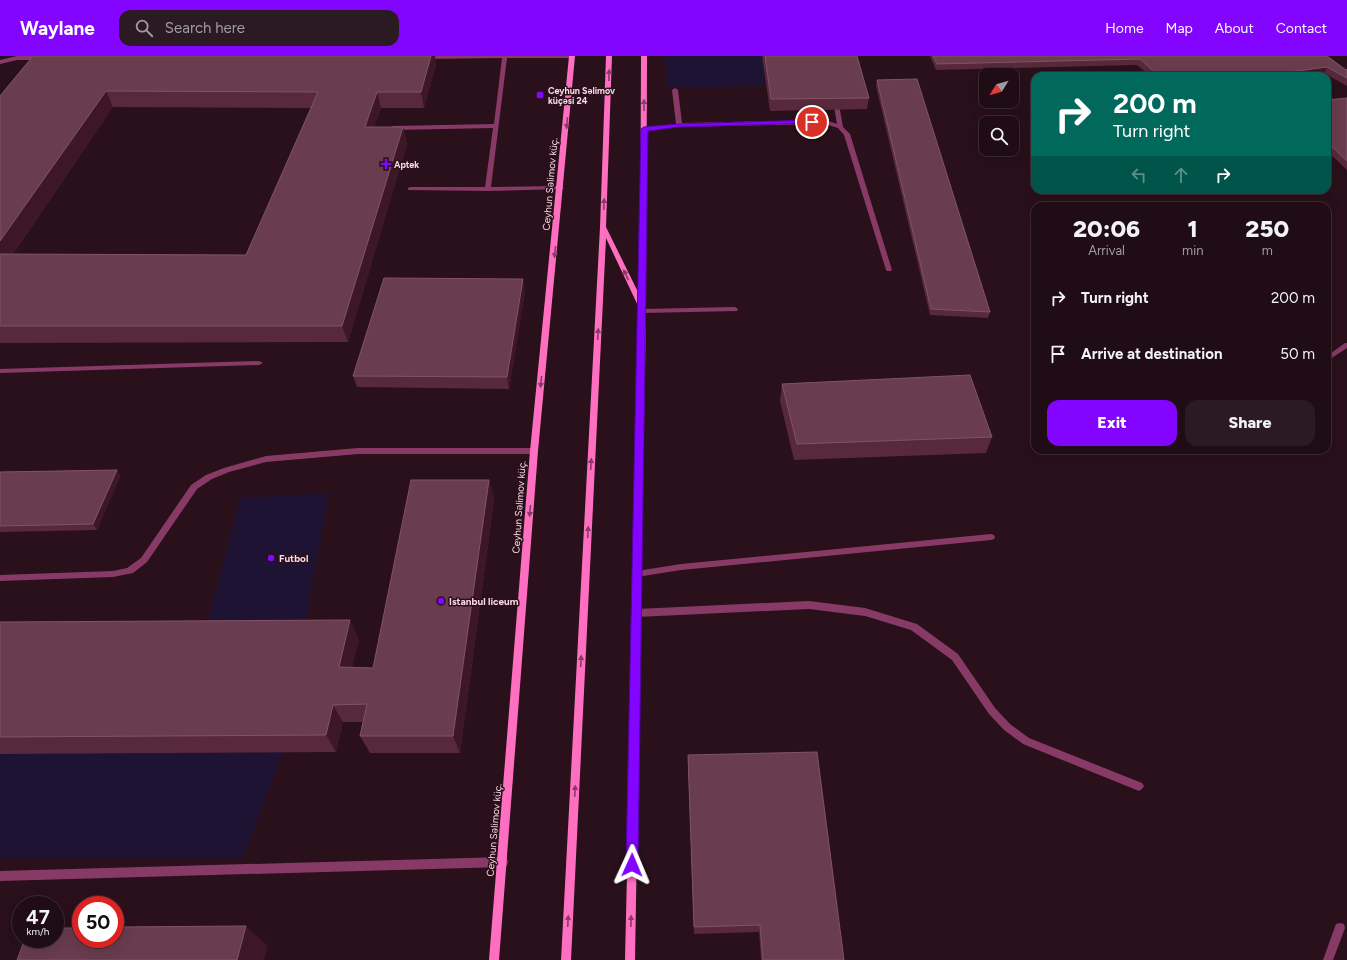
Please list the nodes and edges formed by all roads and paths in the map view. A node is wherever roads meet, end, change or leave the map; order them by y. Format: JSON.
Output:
{"nodes":[{"id":1,"x":572,"y":56,"type":"edge"},
{"id":2,"x":609,"y":56,"type":"edge"},
{"id":3,"x":644,"y":56,"type":"edge"},
{"id":4,"x":418,"y":57,"type":"edge"},
{"id":5,"x":504,"y":57,"type":"edge"},
{"id":6,"x":48,"y":58,"type":"edge"},
{"id":7,"x":0,"y":62,"type":"edge"},
{"id":8,"x":675,"y":90,"type":"dead end"},
{"id":9,"x":835,"y":92,"type":"edge"},
{"id":10,"x":496,"y":126,"type":"junction"},
{"id":11,"x":679,"y":126,"type":"junction"},
{"id":12,"x":840,"y":127,"type":"junction"},
{"id":13,"x":389,"y":128,"type":"edge"},
{"id":14,"x":644,"y":129,"type":"junction"},
{"id":15,"x":561,"y":188,"type":"junction"},
{"id":16,"x":410,"y":189,"type":"dead end"},
{"id":17,"x":488,"y":189,"type":"junction"},
{"id":18,"x":603,"y":227,"type":"junction"},
{"id":19,"x":889,"y":270,"type":"dead end"},
{"id":20,"x":735,"y":310,"type":"dead end"},
{"id":21,"x":643,"y":311,"type":"junction"},
{"id":22,"x":1347,"y":345,"type":"edge"},
{"id":23,"x":1331,"y":356,"type":"edge"},
{"id":24,"x":259,"y":363,"type":"dead end"},
{"id":25,"x":0,"y":371,"type":"edge"},
{"id":26,"x":534,"y":451,"type":"junction"},
{"id":27,"x":991,"y":537,"type":"dead end"},
{"id":28,"x":637,"y":574,"type":"junction"},
{"id":29,"x":0,"y":578,"type":"edge"},
{"id":30,"x":637,"y":613,"type":"junction"},
{"id":31,"x":1139,"y":786,"type":"dead end"},
{"id":32,"x":503,"y":862,"type":"junction"},
{"id":33,"x":0,"y":876,"type":"edge"},
{"id":34,"x":1340,"y":928,"type":"dead end"},
{"id":35,"x":494,"y":960,"type":"edge"},
{"id":36,"x":566,"y":960,"type":"edge"},
{"id":37,"x":630,"y":960,"type":"edge"},
{"id":38,"x":1328,"y":960,"type":"edge"}],
"edges":[{"from":1,"to":5,"type":"lane"},
{"from":1,"to":15,"type":"main road","name":"Ceyhun Səlimov küç.","one_way":true},
{"from":18,"to":2,"type":"main road","one_way":true},
{"from":14,"to":3,"type":"main road","one_way":true},
{"from":4,"to":5,"type":"lane"},
{"from":5,"to":10,"type":"lane"},
{"from":6,"to":7,"type":"lane"},
{"from":8,"to":11,"type":"lane"},
{"from":9,"to":12,"type":"lane"},
{"from":10,"to":13,"type":"lane"},
{"from":10,"to":17,"type":"lane"},
{"from":11,"to":12,"type":"lane"},
{"from":11,"to":14,"type":"lane"},
{"from":12,"to":19,"type":"lane"},
{"from":14,"to":21,"type":"main road"},
{"from":15,"to":17,"type":"lane"},
{"from":15,"to":26,"type":"main road","name":"Ceyhun Səlimov küç.","one_way":true},
{"from":16,"to":17,"type":"lane"},
{"from":21,"to":18,"type":"main road","one_way":true},
{"from":36,"to":18,"type":"main road","one_way":true},
{"from":20,"to":21,"type":"lane"},
{"from":21,"to":28,"type":"main road"},
{"from":22,"to":23,"type":"lane"},
{"from":24,"to":25,"type":"lane"},
{"from":26,"to":29,"type":"lane"},
{"from":26,"to":32,"type":"main road","name":"Ceyhun Səlimov küç.","one_way":true},
{"from":27,"to":28,"type":"lane"},
{"from":28,"to":30,"type":"main road"},
{"from":30,"to":31,"type":"lane"},
{"from":37,"to":30,"type":"main road","one_way":true},
{"from":32,"to":33,"type":"lane"},
{"from":32,"to":35,"type":"main road","name":"Ceyhun Səlimov küç."},
{"from":34,"to":38,"type":"lane"}]}
